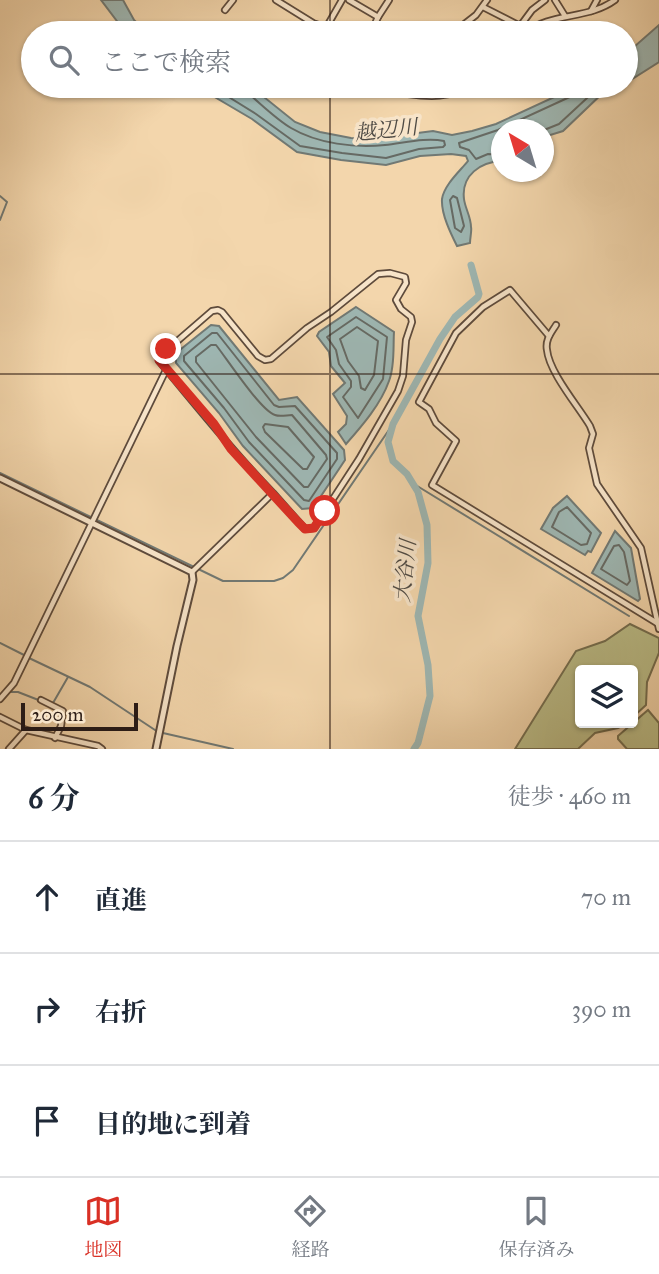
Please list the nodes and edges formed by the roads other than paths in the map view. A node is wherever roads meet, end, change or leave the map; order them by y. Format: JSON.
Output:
{"nodes":[{"id":1,"x":233,"y":0,"type":"edge"},
{"id":2,"x":276,"y":0,"type":"edge"},
{"id":3,"x":342,"y":0,"type":"edge"},
{"id":4,"x":349,"y":0,"type":"edge"},
{"id":5,"x":487,"y":0,"type":"edge"},
{"id":6,"x":545,"y":0,"type":"edge"},
{"id":7,"x":555,"y":0,"type":"edge"},
{"id":8,"x":597,"y":0,"type":"edge"},
{"id":9,"x":615,"y":0,"type":"edge"},
{"id":10,"x":387,"y":1,"type":"edge"},
{"id":11,"x":484,"y":6,"type":"junction"},
{"id":12,"x":225,"y":10,"type":"dead end"},
{"id":13,"x":591,"y":11,"type":"junction"},
{"id":14,"x":565,"y":16,"type":"junction"},
{"id":15,"x":378,"y":17,"type":"junction"},
{"id":16,"x":312,"y":21,"type":"edge"},
{"id":17,"x":330,"y":21,"type":"edge"},
{"id":18,"x":376,"y":21,"type":"edge"},
{"id":19,"x":467,"y":21,"type":"edge"},
{"id":20,"x":509,"y":21,"type":"edge"},
{"id":21,"x":523,"y":21,"type":"edge"},
{"id":22,"x":547,"y":21,"type":"edge"},
{"id":23,"x":556,"y":326,"type":"dead end"},
{"id":24,"x":549,"y":335,"type":"junction"},
{"id":25,"x":166,"y":370,"type":"junction"},
{"id":26,"x":0,"y":478,"type":"edge"},
{"id":27,"x":273,"y":493,"type":"junction"},
{"id":28,"x":92,"y":523,"type":"junction"},
{"id":29,"x":192,"y":572,"type":"junction"},
{"id":30,"x":658,"y":626,"type":"edge"},
{"id":31,"x":0,"y":699,"type":"edge"},
{"id":32,"x":41,"y":700,"type":"dead end"},
{"id":33,"x":0,"y":717,"type":"edge"},
{"id":34,"x":26,"y":730,"type":"junction"},
{"id":35,"x":55,"y":738,"type":"junction"},
{"id":36,"x":9,"y":749,"type":"edge"},
{"id":37,"x":102,"y":749,"type":"edge"},
{"id":38,"x":156,"y":749,"type":"edge"}],
"edges":[{"from":1,"to":12,"type":"street"},
{"from":2,"to":16,"type":"street"},
{"from":3,"to":17,"type":"street"},
{"from":4,"to":15,"type":"street"},
{"from":5,"to":11,"type":"street"},
{"from":6,"to":21,"type":"street"},
{"from":7,"to":14,"type":"street"},
{"from":8,"to":13,"type":"street"},
{"from":9,"to":13,"type":"street"},
{"from":10,"to":15,"type":"street"},
{"from":11,"to":19,"type":"street"},
{"from":11,"to":20,"type":"street"},
{"from":13,"to":14,"type":"street"},
{"from":14,"to":22,"type":"street"},
{"from":15,"to":18,"type":"street"},
{"from":23,"to":24,"type":"street"},
{"from":24,"to":30,"type":"street"},
{"from":24,"to":30,"type":"street"},
{"from":25,"to":27,"type":"street"},
{"from":25,"to":27,"type":"street"},
{"from":25,"to":28,"type":"street"},
{"from":26,"to":28,"type":"street"},
{"from":27,"to":29,"type":"street"},
{"from":28,"to":29,"type":"street"},
{"from":28,"to":31,"type":"street"},
{"from":29,"to":38,"type":"street"},
{"from":32,"to":35,"type":"street"},
{"from":33,"to":34,"type":"street"},
{"from":34,"to":35,"type":"street"},
{"from":34,"to":36,"type":"street"},
{"from":35,"to":37,"type":"street"}]}
